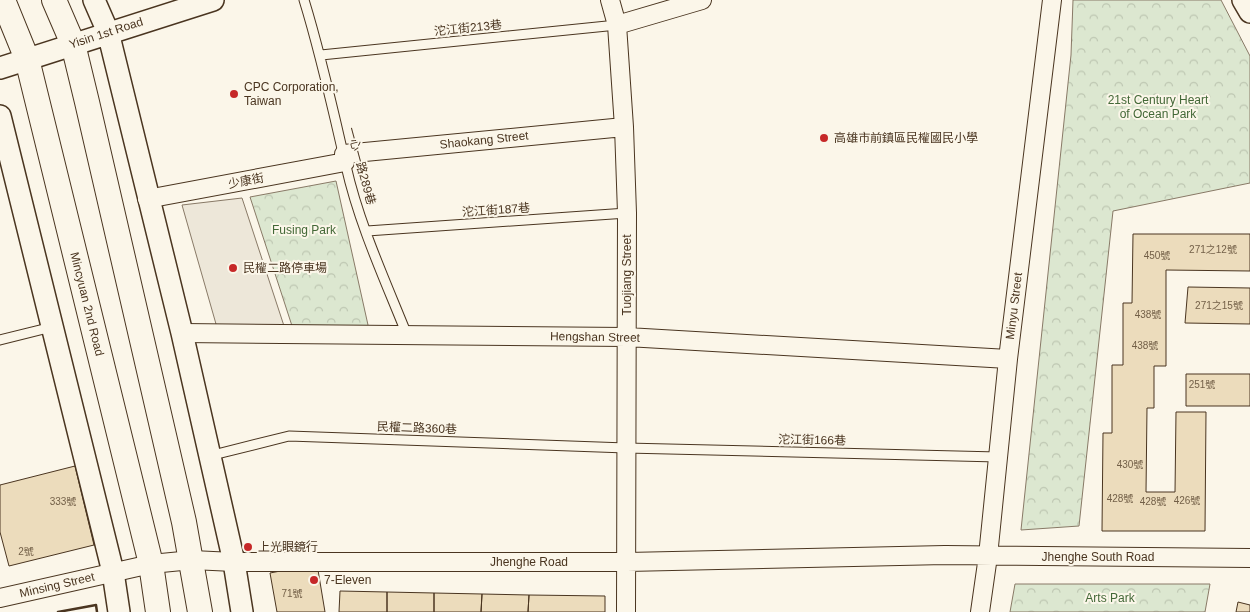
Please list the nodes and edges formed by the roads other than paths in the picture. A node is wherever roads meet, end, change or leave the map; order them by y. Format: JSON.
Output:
{"nodes":[{"id":1,"x":3,"y":0,"type":"edge"},
{"id":2,"x":54,"y":0,"type":"edge"},
{"id":3,"x":94,"y":0,"type":"edge"},
{"id":4,"x":213,"y":0,"type":"edge"},
{"id":5,"x":304,"y":0,"type":"edge"},
{"id":6,"x":610,"y":0,"type":"edge"},
{"id":7,"x":702,"y":0,"type":"edge"},
{"id":8,"x":1052,"y":0,"type":"edge"},
{"id":9,"x":1244,"y":0,"type":"edge"},
{"id":10,"x":1250,"y":12,"type":"edge"},
{"id":11,"x":617,"y":26,"type":"junction"},
{"id":12,"x":108,"y":32,"type":"junction"},
{"id":13,"x":73,"y":44,"type":"junction"},
{"id":14,"x":321,"y":55,"type":"junction"},
{"id":15,"x":27,"y":59,"type":"junction"},
{"id":16,"x":0,"y":68,"type":"edge"},
{"id":17,"x":0,"y":116,"type":"edge"},
{"id":18,"x":624,"y":127,"type":"junction"},
{"id":19,"x":345,"y":161,"type":"junction"},
{"id":20,"x":147,"y":199,"type":"junction"},
{"id":21,"x":627,"y":213,"type":"junction"},
{"id":22,"x":367,"y":231,"type":"junction"},
{"id":23,"x":52,"y":327,"type":"junction"},
{"id":24,"x":182,"y":334,"type":"junction"},
{"id":25,"x":406,"y":335,"type":"junction"},
{"id":26,"x":627,"y":337,"type":"junction"},
{"id":27,"x":0,"y":340,"type":"edge"},
{"id":28,"x":1008,"y":359,"type":"junction"},
{"id":29,"x":626,"y":448,"type":"junction"},
{"id":30,"x":209,"y":456,"type":"junction"},
{"id":31,"x":998,"y":457,"type":"junction"},
{"id":32,"x":945,"y":555,"type":"joint"},
{"id":33,"x":988,"y":556,"type":"junction"},
{"id":34,"x":1250,"y":558,"type":"edge"},
{"id":35,"x":192,"y":560,"type":"junction"},
{"id":36,"x":234,"y":562,"type":"junction"},
{"id":37,"x":627,"y":562,"type":"junction"},
{"id":38,"x":151,"y":564,"type":"junction"},
{"id":39,"x":113,"y":572,"type":"junction"},
{"id":40,"x":0,"y":598,"type":"edge"},
{"id":41,"x":118,"y":612,"type":"edge"},
{"id":42,"x":158,"y":612,"type":"edge"},
{"id":43,"x":200,"y":612,"type":"edge"},
{"id":44,"x":242,"y":612,"type":"edge"},
{"id":45,"x":626,"y":612,"type":"edge"},
{"id":46,"x":980,"y":612,"type":"edge"}],
"edges":[{"from":1,"to":15,"type":"main road","name":"Mincyuan 2nd Road"},
{"from":2,"to":13,"type":"main road"},
{"from":3,"to":12,"type":"street"},
{"from":4,"to":12,"type":"street","name":"Yisin 1st Road"},
{"from":5,"to":14,"type":"lane","name":"一心一路289巷"},
{"from":6,"to":11,"type":"street","name":"Tuojiang Street"},
{"from":7,"to":11,"type":"street"},
{"from":8,"to":28,"type":"street","name":"Minyu Street"},
{"from":9,"to":10,"type":"street"},
{"from":11,"to":14,"type":"lane","name":"沱江街213巷"},
{"from":11,"to":18,"type":"street","name":"Tuojiang Street"},
{"from":12,"to":13,"type":"street","name":"Yisin 1st Road"},
{"from":12,"to":20,"type":"street"},
{"from":13,"to":15,"type":"street","name":"Yisin 1st Road"},
{"from":13,"to":35,"type":"main road"},
{"from":14,"to":19,"type":"lane","name":"一心一路289巷"},
{"from":15,"to":16,"type":"street","name":"Yisin 1st Road"},
{"from":15,"to":38,"type":"main road","name":"Mincyuan 2nd Road"},
{"from":17,"to":23,"type":"street"},
{"from":18,"to":19,"type":"street","name":"Shaokang Street"},
{"from":18,"to":21,"type":"street","name":"Tuojiang Street"},
{"from":19,"to":20,"type":"street","name":"少康街"},
{"from":19,"to":22,"type":"lane","name":"一心一路289巷"},
{"from":20,"to":24,"type":"street"},
{"from":21,"to":22,"type":"lane","name":"沱江街187巷"},
{"from":21,"to":26,"type":"street","name":"Tuojiang Street"},
{"from":22,"to":25,"type":"lane","name":"一心一路289巷"},
{"from":23,"to":27,"type":"lane"},
{"from":23,"to":39,"type":"street"},
{"from":24,"to":25,"type":"street","name":"Hengshan Street"},
{"from":24,"to":30,"type":"street"},
{"from":25,"to":26,"type":"street","name":"Hengshan Street"},
{"from":26,"to":28,"type":"street","name":"Hengshan Street"},
{"from":26,"to":29,"type":"street","name":"Tuojiang Street"},
{"from":28,"to":31,"type":"street","name":"Minyu Street"},
{"from":29,"to":30,"type":"lane","name":"民權二路360巷"},
{"from":29,"to":31,"type":"lane","name":"沱江街166巷"},
{"from":29,"to":37,"type":"street","name":"Tuojiang Street"},
{"from":30,"to":36,"type":"street"},
{"from":31,"to":33,"type":"street","name":"Minyu Street"},
{"from":32,"to":33,"type":"street","name":"Jhenghe South Road"},
{"from":32,"to":37,"type":"street","name":"Jhenghe Road"},
{"from":33,"to":34,"type":"street","name":"Jhenghe South Road"},
{"from":33,"to":46,"type":"street","name":"Minyu Street"},
{"from":35,"to":36,"type":"street","name":"Jhenghe Road"},
{"from":35,"to":38,"type":"street","name":"Jhenghe Road"},
{"from":35,"to":43,"type":"main road"},
{"from":36,"to":37,"type":"street","name":"Jhenghe Road"},
{"from":36,"to":44,"type":"street"},
{"from":37,"to":45,"type":"street","name":"Tuojiang Street"},
{"from":38,"to":39,"type":"street","name":"Jhenghe Road"},
{"from":38,"to":42,"type":"main road","name":"Mincyuan 2nd Road"},
{"from":39,"to":40,"type":"street","name":"Minsing Street"},
{"from":39,"to":41,"type":"street"}]}
